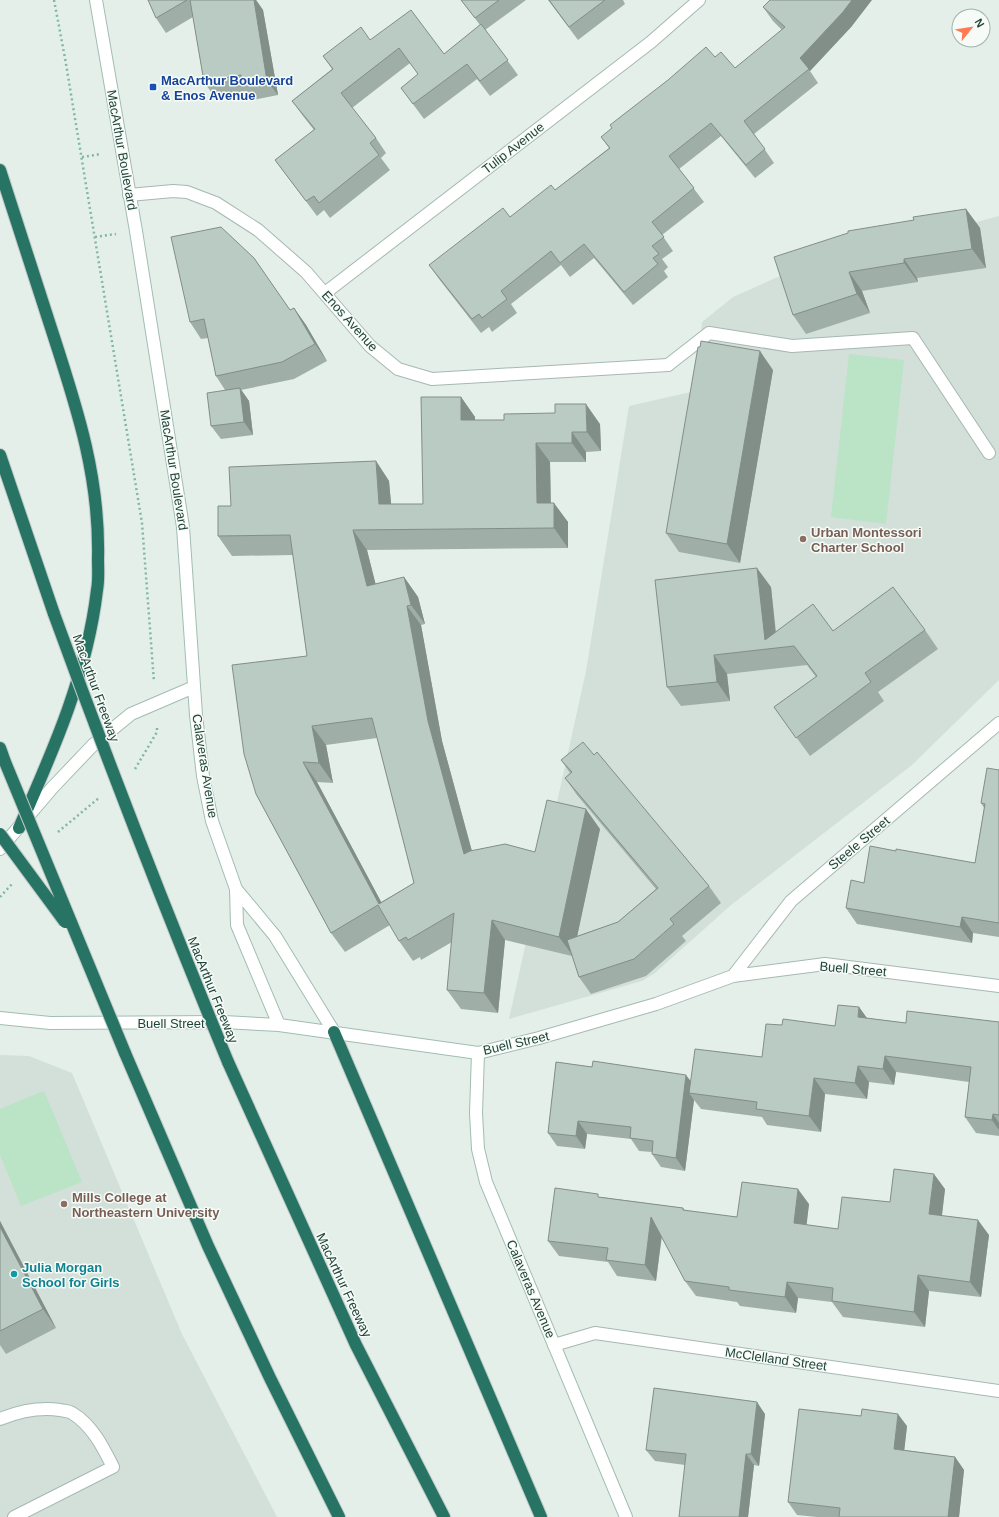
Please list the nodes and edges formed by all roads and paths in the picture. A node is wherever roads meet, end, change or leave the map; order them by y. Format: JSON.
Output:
{"nodes":[{"id":1,"x":54,"y":0,"type":"edge"},
{"id":2,"x":96,"y":0,"type":"edge"},
{"id":3,"x":699,"y":0,"type":"edge"},
{"id":4,"x":0,"y":170,"type":"edge"},
{"id":5,"x":129,"y":195,"type":"junction"},
{"id":6,"x":325,"y":293,"type":"junction"},
{"id":7,"x":989,"y":453,"type":"dead end"},
{"id":8,"x":0,"y":454,"type":"edge"},
{"id":9,"x":154,"y":683,"type":"dead end"},
{"id":10,"x":194,"y":687,"type":"junction"},
{"id":11,"x":999,"y":723,"type":"edge"},
{"id":12,"x":157,"y":725,"type":"dead end"},
{"id":13,"x":0,"y":748,"type":"edge"},
{"id":14,"x":133,"y":771,"type":"dead end"},
{"id":15,"x":104,"y":794,"type":"dead end"},
{"id":16,"x":19,"y":828,"type":"junction"},
{"id":17,"x":0,"y":834,"type":"edge"},
{"id":18,"x":55,"y":834,"type":"dead end"},
{"id":19,"x":0,"y":849,"type":"edge"},
{"id":20,"x":15,"y":880,"type":"dead end"},
{"id":21,"x":236,"y":889,"type":"junction"},
{"id":22,"x":0,"y":897,"type":"edge"},
{"id":23,"x":76,"y":936,"type":"junction"},
{"id":24,"x":733,"y":976,"type":"junction"},
{"id":25,"x":999,"y":986,"type":"edge"},
{"id":26,"x":0,"y":1018,"type":"edge"},
{"id":27,"x":279,"y":1026,"type":"junction"},
{"id":28,"x":334,"y":1032,"type":"junction"},
{"id":29,"x":478,"y":1053,"type":"junction"},
{"id":30,"x":554,"y":1345,"type":"junction"},
{"id":31,"x":999,"y":1391,"type":"edge"},
{"id":32,"x":0,"y":1419,"type":"edge"},
{"id":33,"x":14,"y":1517,"type":"edge"},
{"id":34,"x":339,"y":1517,"type":"edge"},
{"id":35,"x":444,"y":1517,"type":"edge"},
{"id":36,"x":542,"y":1517,"type":"edge"},
{"id":37,"x":626,"y":1517,"type":"edge"}],
"edges":[{"from":1,"to":9,"type":"path"},
{"from":2,"to":5,"type":"street","name":"MacArthur Boulevard"},
{"from":3,"to":6,"type":"street","name":"Tulip Avenue"},
{"from":4,"to":16,"type":"highway"},
{"from":5,"to":6,"type":"street","name":"Enos Avenue"},
{"from":5,"to":10,"type":"street","name":"MacArthur Boulevard"},
{"from":6,"to":7,"type":"street","name":"Enos Avenue"},
{"from":8,"to":35,"type":"highway","name":"MacArthur Freeway","bridge":true},
{"from":10,"to":16,"type":"street"},
{"from":10,"to":21,"type":"street","name":"Calaveras Avenue"},
{"from":11,"to":24,"type":"street","name":"Steele Street"},
{"from":12,"to":14,"type":"path"},
{"from":13,"to":23,"type":"highway","bridge":true},
{"from":15,"to":18,"type":"path"},
{"from":16,"to":19,"type":"street"},
{"from":17,"to":23,"type":"highway","bridge":true},
{"from":20,"to":22,"type":"path"},
{"from":21,"to":27,"type":"street"},
{"from":21,"to":28,"type":"street"},
{"from":23,"to":34,"type":"highway","bridge":true},
{"from":24,"to":25,"type":"street","name":"Buell Street"},
{"from":24,"to":29,"type":"street","name":"Buell Street"},
{"from":26,"to":27,"type":"street","name":"Buell Street"},
{"from":27,"to":28,"type":"street","name":"Buell Street"},
{"from":28,"to":29,"type":"street","name":"Buell Street"},
{"from":28,"to":36,"type":"highway"},
{"from":29,"to":30,"type":"street","name":"Calaveras Avenue"},
{"from":30,"to":31,"type":"street","name":"McClelland Street"},
{"from":30,"to":37,"type":"street","name":"Calaveras Avenue"},
{"from":32,"to":33,"type":"street"}]}
